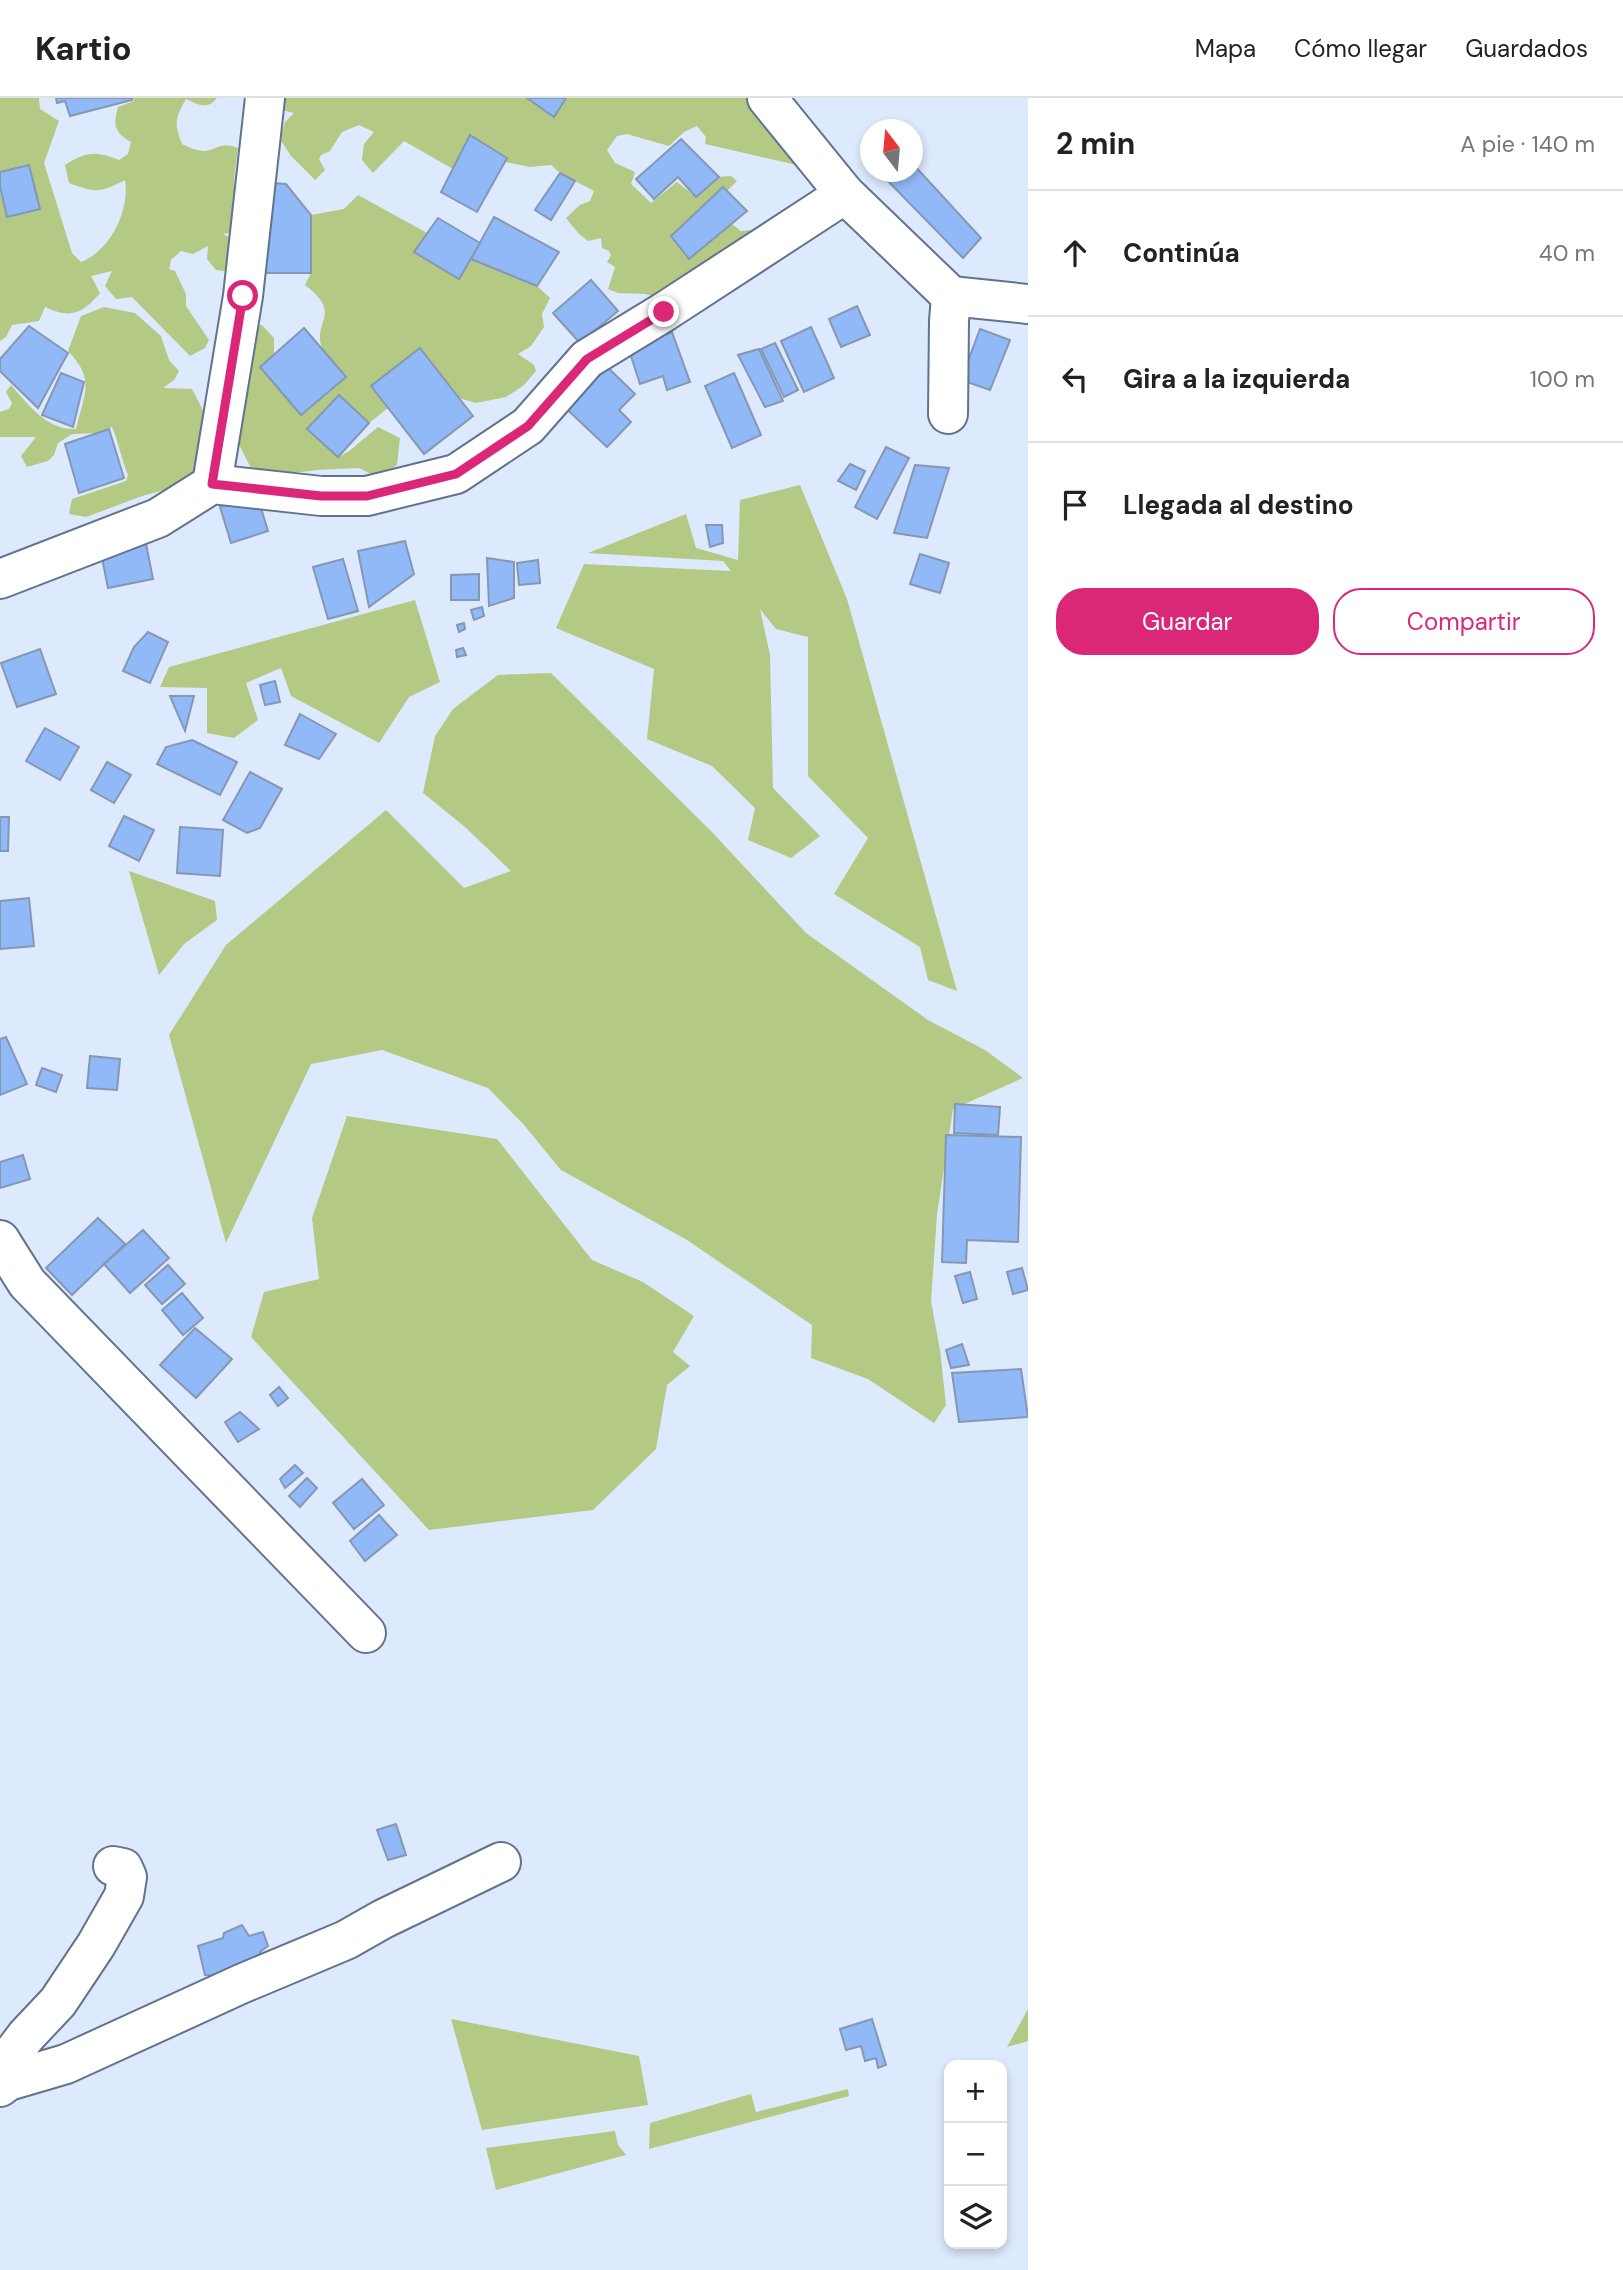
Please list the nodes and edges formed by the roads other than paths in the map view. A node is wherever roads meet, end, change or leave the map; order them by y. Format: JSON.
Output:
{"nodes":[{"id":1,"x":265,"y":98,"type":"edge"},
{"id":2,"x":767,"y":98,"type":"edge"},
{"id":3,"x":845,"y":194,"type":"junction"},
{"id":4,"x":951,"y":296,"type":"junction"},
{"id":5,"x":1028,"y":304,"type":"edge"},
{"id":6,"x":948,"y":414,"type":"dead end"},
{"id":7,"x":212,"y":484,"type":"junction"},
{"id":8,"x":0,"y":579,"type":"edge"},
{"id":9,"x":0,"y":1240,"type":"edge"},
{"id":10,"x":366,"y":1633,"type":"dead end"},
{"id":11,"x":501,"y":1862,"type":"dead end"},
{"id":12,"x":113,"y":1866,"type":"dead end"},
{"id":13,"x":4,"y":2084,"type":"edge"}],
"edges":[{"from":1,"to":7,"type":"street"},
{"from":2,"to":3,"type":"street"},
{"from":3,"to":4,"type":"street"},
{"from":3,"to":7,"type":"street"},
{"from":4,"to":5,"type":"street"},
{"from":4,"to":6,"type":"street"},
{"from":7,"to":8,"type":"street"},
{"from":9,"to":10,"type":"street"},
{"from":11,"to":13,"type":"street"},
{"from":12,"to":13,"type":"street"}]}
